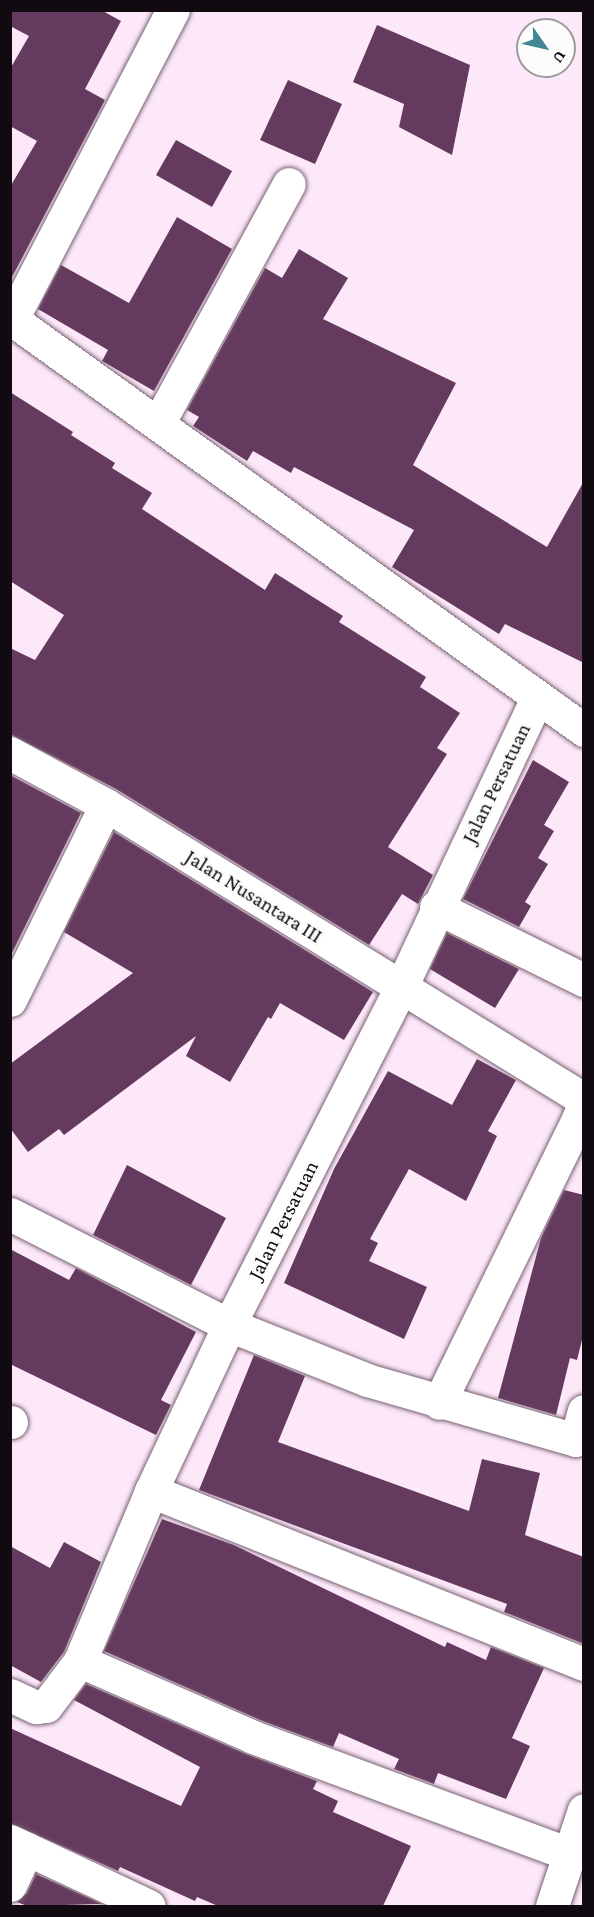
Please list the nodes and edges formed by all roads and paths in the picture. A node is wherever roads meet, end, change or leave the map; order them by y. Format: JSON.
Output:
{"nodes":[{"id":1,"x":174,"y":10,"type":"edge"},
{"id":2,"x":289,"y":184,"type":"dead end"},
{"id":3,"x":11,"y":319,"type":"edge"},
{"id":4,"x":159,"y":422,"type":"junction"},
{"id":5,"x":537,"y":698,"type":"junction"},
{"id":6,"x":584,"y":730,"type":"edge"},
{"id":7,"x":10,"y":753,"type":"edge"},
{"id":8,"x":106,"y":805,"type":"junction"},
{"id":9,"x":436,"y":907,"type":"junction"},
{"id":10,"x":584,"y":980,"type":"edge"},
{"id":11,"x":401,"y":987,"type":"junction"},
{"id":12,"x":10,"y":1000,"type":"edge"},
{"id":13,"x":10,"y":1214,"type":"edge"},
{"id":14,"x":229,"y":1325,"type":"junction"},
{"id":15,"x":439,"y":1403,"type":"junction"},
{"id":16,"x":581,"y":1431,"type":"edge"},
{"id":17,"x":151,"y":1491,"type":"junction"},
{"id":18,"x":80,"y":1661,"type":"junction"},
{"id":19,"x":584,"y":1664,"type":"edge"},
{"id":20,"x":10,"y":1695,"type":"edge"},
{"id":21,"x":584,"y":1810,"type":"edge"},
{"id":22,"x":19,"y":1845,"type":"edge"},
{"id":23,"x":567,"y":1853,"type":"junction"},
{"id":24,"x":10,"y":1885,"type":"edge"},
{"id":25,"x":149,"y":1906,"type":"edge"},
{"id":26,"x":552,"y":1906,"type":"edge"}],
"edges":[{"from":1,"to":3,"type":"street"},
{"from":2,"to":4,"type":"street"},
{"from":3,"to":4,"type":"street"},
{"from":4,"to":5,"type":"street"},
{"from":5,"to":6,"type":"street"},
{"from":5,"to":9,"type":"street","name":"Jalan Persatuan"},
{"from":7,"to":8,"type":"street","name":"Jalan Nusantara III"},
{"from":8,"to":11,"type":"street","name":"Jalan Nusantara III"},
{"from":8,"to":12,"type":"street"},
{"from":9,"to":10,"type":"street"},
{"from":9,"to":11,"type":"street","name":"Jalan Persatuan"},
{"from":11,"to":14,"type":"street","name":"Jalan Persatuan"},
{"from":11,"to":15,"type":"street","name":"Jalan Nusantara III"},
{"from":13,"to":14,"type":"street"},
{"from":14,"to":15,"type":"street"},
{"from":14,"to":17,"type":"street","name":"Jalan Persatuan"},
{"from":15,"to":16,"type":"street"},
{"from":17,"to":18,"type":"street","name":"Jalan Persatuan"},
{"from":17,"to":19,"type":"street"},
{"from":18,"to":20,"type":"street","name":"Jalan Persatuan"},
{"from":18,"to":23,"type":"street"},
{"from":21,"to":23,"type":"street"},
{"from":22,"to":24,"type":"street"},
{"from":22,"to":25,"type":"street"},
{"from":23,"to":26,"type":"street"}]}
